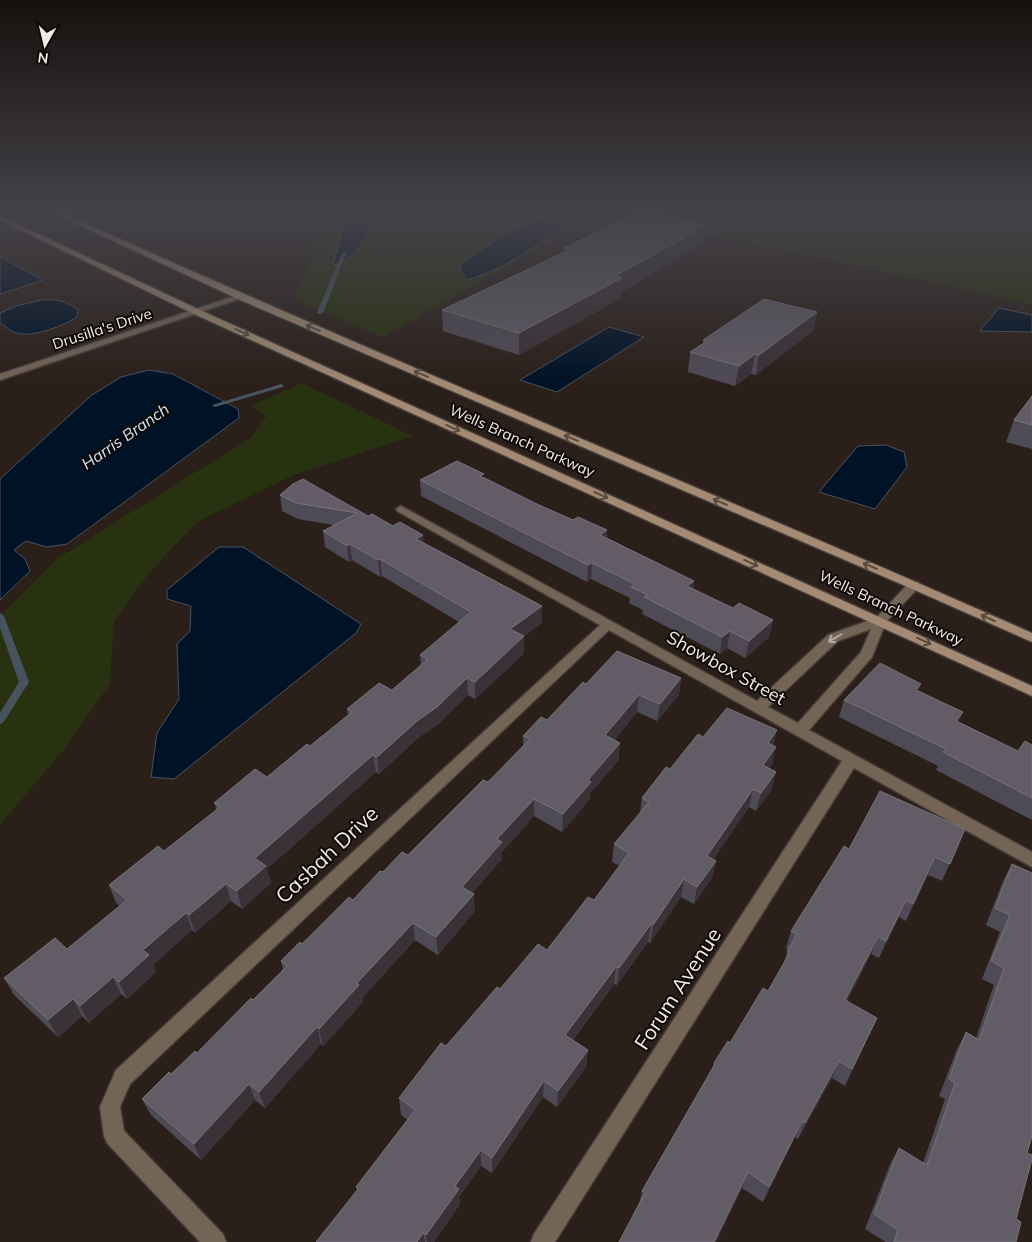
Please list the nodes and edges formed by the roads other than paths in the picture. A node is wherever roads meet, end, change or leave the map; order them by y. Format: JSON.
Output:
{"nodes":[{"id":1,"x":109,"y":270,"type":"edge"},
{"id":2,"x":182,"y":270,"type":"edge"},
{"id":3,"x":241,"y":297,"type":"junction"},
{"id":4,"x":197,"y":312,"type":"junction"},
{"id":5,"x":0,"y":377,"type":"edge"},
{"id":6,"x":401,"y":509,"type":"dead end"},
{"id":7,"x":914,"y":585,"type":"junction"},
{"id":8,"x":880,"y":621,"type":"junction"},
{"id":9,"x":608,"y":624,"type":"junction"},
{"id":10,"x":1032,"y":638,"type":"edge"},
{"id":11,"x":1032,"y":691,"type":"edge"},
{"id":12,"x":758,"y":708,"type":"junction"},
{"id":13,"x":800,"y":731,"type":"junction"},
{"id":14,"x":851,"y":760,"type":"junction"},
{"id":15,"x":1032,"y":860,"type":"edge"},
{"id":16,"x":215,"y":1242,"type":"edge"},
{"id":17,"x":542,"y":1242,"type":"edge"}],
"edges":[{"from":1,"to":4,"type":"main road","name":"Wells Branch Parkway"},
{"from":2,"to":3,"type":"main road","name":"Wells Branch Parkway"},
{"from":3,"to":4,"type":"street","name":"Drusilla's Drive"},
{"from":7,"to":3,"type":"main road","name":"Wells Branch Parkway","one_way":true},
{"from":4,"to":5,"type":"street","name":"Drusilla's Drive"},
{"from":4,"to":8,"type":"main road","name":"Wells Branch Parkway","one_way":true},
{"from":6,"to":9,"type":"street","name":"Showbox Street"},
{"from":7,"to":8,"type":"street"},
{"from":10,"to":7,"type":"main road","name":"Wells Branch Parkway","one_way":true},
{"from":8,"to":11,"type":"main road","name":"Wells Branch Parkway","one_way":true},
{"from":8,"to":12,"type":"street","one_way":true},
{"from":8,"to":13,"type":"street"},
{"from":9,"to":12,"type":"street","name":"Showbox Street"},
{"from":9,"to":16,"type":"street","name":"Casbah Drive"},
{"from":12,"to":13,"type":"street","name":"Showbox Street"},
{"from":13,"to":14,"type":"street","name":"Showbox Street"},
{"from":14,"to":15,"type":"street","name":"Showbox Street"},
{"from":14,"to":17,"type":"street","name":"Forum Avenue"}]}
